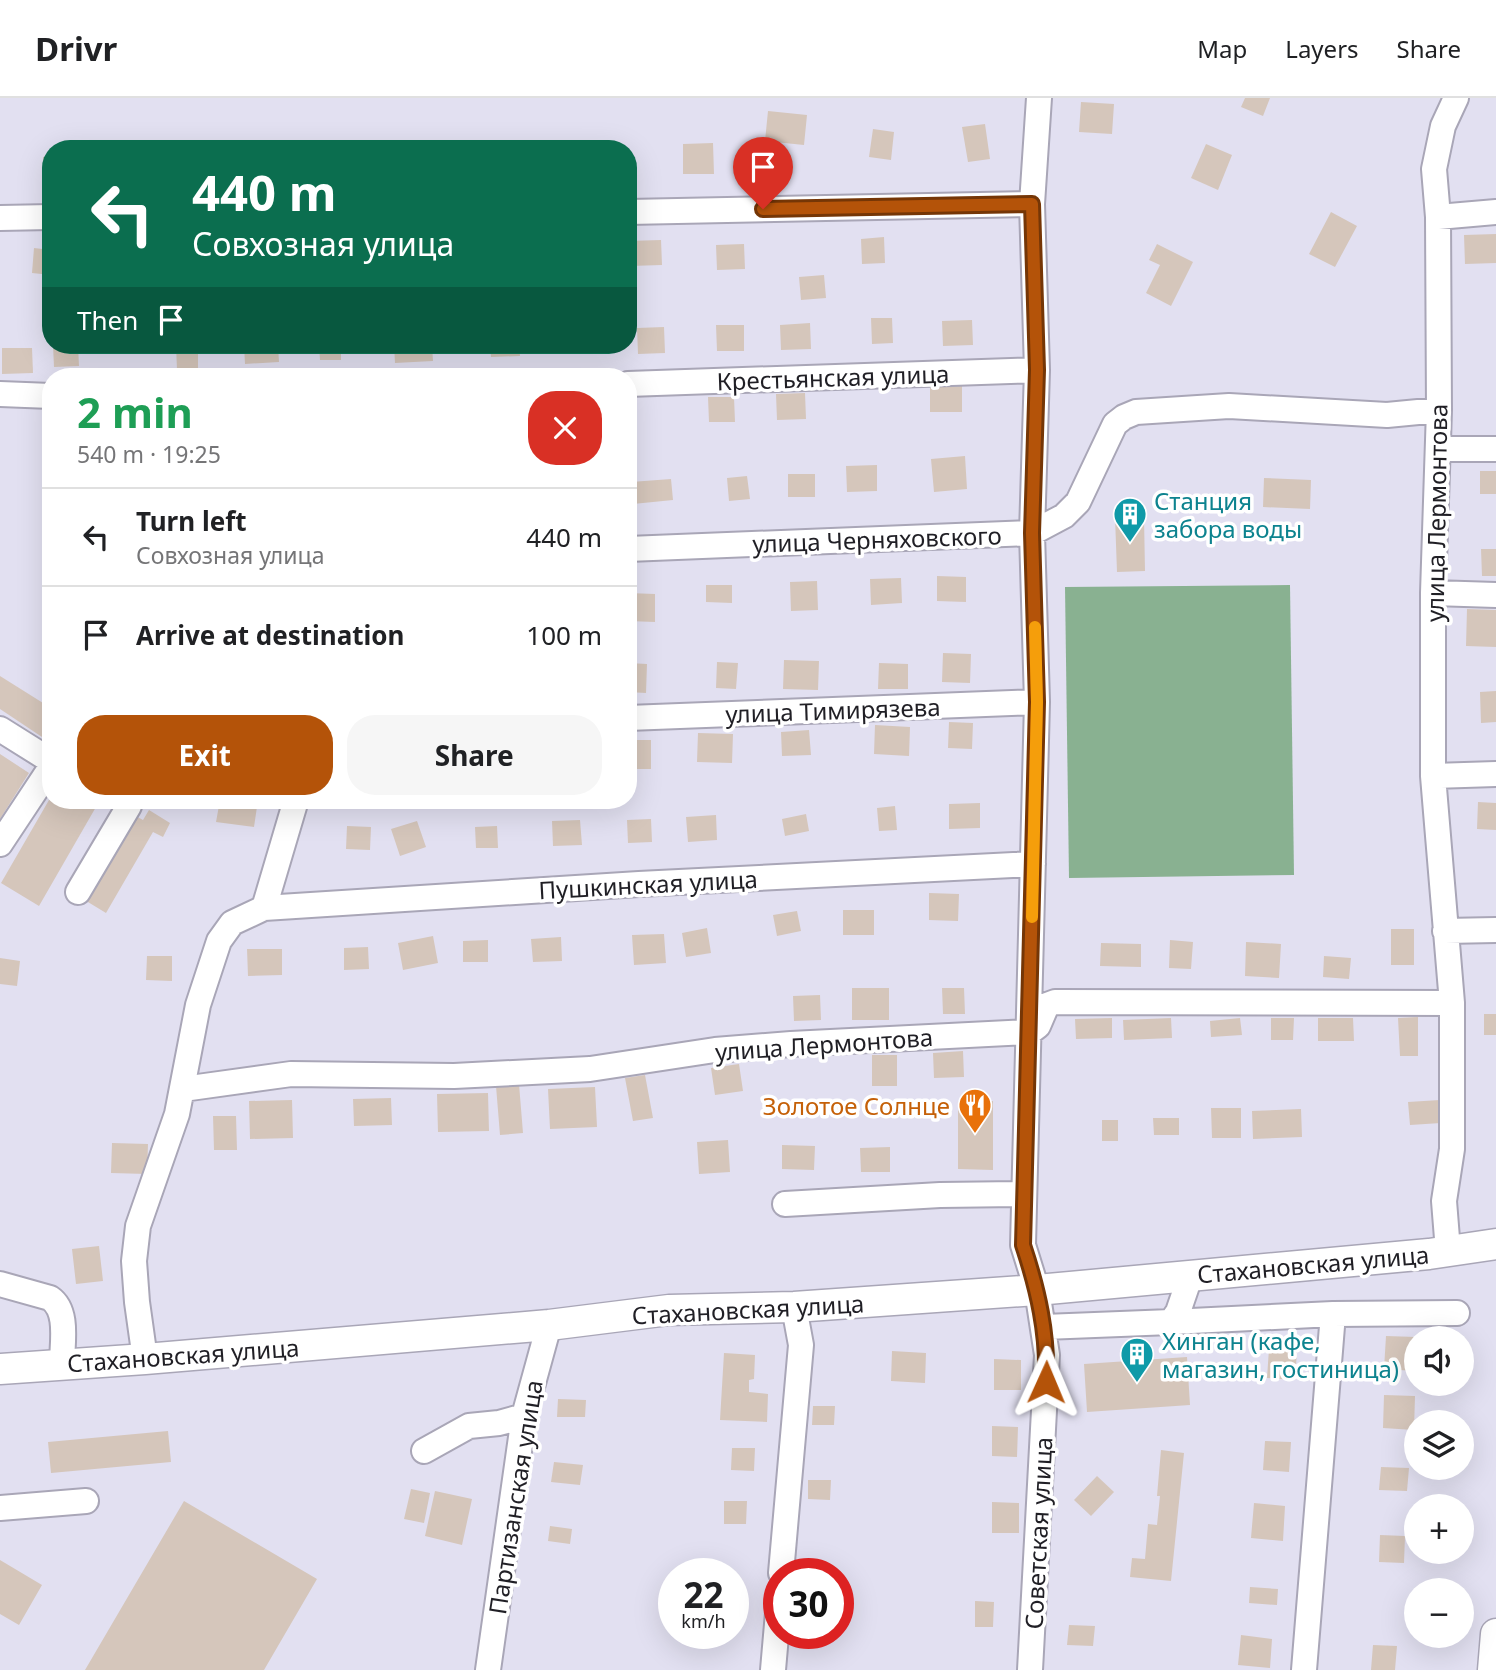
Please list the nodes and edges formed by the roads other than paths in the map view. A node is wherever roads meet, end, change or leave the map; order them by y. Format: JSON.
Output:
{"nodes":[{"id":1,"x":1039,"y":98,"type":"edge"},
{"id":2,"x":1456,"y":98,"type":"edge"},
{"id":3,"x":1032,"y":204,"type":"junction"},
{"id":4,"x":637,"y":212,"type":"edge"},
{"id":5,"x":1496,"y":212,"type":"edge"},
{"id":6,"x":42,"y":217,"type":"edge"},
{"id":7,"x":1438,"y":217,"type":"junction"},
{"id":8,"x":0,"y":218,"type":"edge"},
{"id":9,"x":1037,"y":370,"type":"junction"},
{"id":10,"x":637,"y":384,"type":"edge"},
{"id":11,"x":0,"y":394,"type":"edge"},
{"id":12,"x":42,"y":396,"type":"edge"},
{"id":13,"x":1439,"y":410,"type":"junction"},
{"id":14,"x":1438,"y":449,"type":"junction"},
{"id":15,"x":1496,"y":449,"type":"edge"},
{"id":16,"x":1032,"y":533,"type":"junction"},
{"id":17,"x":637,"y":549,"type":"edge"},
{"id":18,"x":1433,"y":593,"type":"junction"},
{"id":19,"x":1496,"y":595,"type":"edge"},
{"id":20,"x":1037,"y":702,"type":"junction"},
{"id":21,"x":637,"y":718,"type":"edge"},
{"id":22,"x":0,"y":729,"type":"edge"},
{"id":23,"x":42,"y":755,"type":"edge"},
{"id":24,"x":1496,"y":774,"type":"edge"},
{"id":25,"x":1433,"y":776,"type":"junction"},
{"id":26,"x":42,"y":781,"type":"edge"},
{"id":27,"x":127,"y":809,"type":"edge"},
{"id":28,"x":293,"y":809,"type":"edge"},
{"id":29,"x":0,"y":844,"type":"edge"},
{"id":30,"x":1033,"y":864,"type":"junction"},
{"id":31,"x":78,"y":892,"type":"dead end"},
{"id":32,"x":264,"y":908,"type":"junction"},
{"id":33,"x":1496,"y":930,"type":"edge"},
{"id":34,"x":1446,"y":931,"type":"junction"},
{"id":35,"x":1452,"y":1003,"type":"junction"},
{"id":36,"x":1030,"y":1032,"type":"junction"},
{"id":37,"x":183,"y":1089,"type":"junction"},
{"id":38,"x":1024,"y":1194,"type":"junction"},
{"id":39,"x":785,"y":1204,"type":"dead end"},
{"id":40,"x":1496,"y":1244,"type":"edge"},
{"id":41,"x":1448,"y":1251,"type":"junction"},
{"id":42,"x":1191,"y":1274,"type":"junction"},
{"id":43,"x":0,"y":1284,"type":"edge"},
{"id":44,"x":1037,"y":1290,"type":"junction"},
{"id":45,"x":794,"y":1307,"type":"junction"},
{"id":46,"x":1457,"y":1313,"type":"dead end"},
{"id":47,"x":1333,"y":1314,"type":"junction"},
{"id":48,"x":1171,"y":1322,"type":"junction"},
{"id":49,"x":549,"y":1325,"type":"junction"},
{"id":50,"x":1044,"y":1326,"type":"junction"},
{"id":51,"x":145,"y":1359,"type":"junction"},
{"id":52,"x":62,"y":1364,"type":"junction"},
{"id":53,"x":0,"y":1369,"type":"edge"},
{"id":54,"x":524,"y":1416,"type":"junction"},
{"id":55,"x":424,"y":1451,"type":"dead end"},
{"id":56,"x":86,"y":1501,"type":"dead end"},
{"id":57,"x":0,"y":1508,"type":"edge"},
{"id":58,"x":782,"y":1558,"type":"edge"},
{"id":59,"x":1496,"y":1634,"type":"edge"},
{"id":60,"x":775,"y":1649,"type":"edge"},
{"id":61,"x":484,"y":1667,"type":"edge"},
{"id":62,"x":773,"y":1670,"type":"edge"},
{"id":63,"x":1030,"y":1670,"type":"edge"},
{"id":64,"x":1304,"y":1670,"type":"edge"},
{"id":65,"x":1493,"y":1670,"type":"edge"}],
"edges":[{"from":1,"to":3,"type":"street","name":"Советская улица"},
{"from":2,"to":7,"type":"street","name":"улица Лермонтова"},
{"from":3,"to":4,"type":"street"},
{"from":3,"to":9,"type":"street","name":"Советская улица"},
{"from":5,"to":7,"type":"street"},
{"from":6,"to":8,"type":"street"},
{"from":7,"to":13,"type":"street","name":"улица Лермонтова"},
{"from":9,"to":10,"type":"street","name":"Крестьянская улица"},
{"from":9,"to":16,"type":"street","name":"Советская улица"},
{"from":11,"to":12,"type":"street"},
{"from":13,"to":14,"type":"street","name":"улица Лермонтова"},
{"from":13,"to":16,"type":"street","name":"улица Черняховского"},
{"from":14,"to":15,"type":"street"},
{"from":14,"to":18,"type":"street","name":"улица Лермонтова"},
{"from":16,"to":17,"type":"street","name":"улица Черняховского"},
{"from":16,"to":20,"type":"street","name":"Советская улица"},
{"from":18,"to":19,"type":"street"},
{"from":18,"to":25,"type":"street","name":"улица Лермонтова"},
{"from":20,"to":21,"type":"street","name":"улица Тимирязева"},
{"from":20,"to":30,"type":"street","name":"Советская улица"},
{"from":22,"to":23,"type":"street"},
{"from":24,"to":25,"type":"street"},
{"from":25,"to":34,"type":"street","name":"улица Лермонтова"},
{"from":26,"to":29,"type":"street"},
{"from":27,"to":31,"type":"street"},
{"from":28,"to":32,"type":"street"},
{"from":30,"to":32,"type":"street","name":"Пушкинская улица"},
{"from":30,"to":36,"type":"street","name":"Советская улица"},
{"from":32,"to":37,"type":"street"},
{"from":33,"to":34,"type":"street"},
{"from":34,"to":35,"type":"street","name":"улица Лермонтова"},
{"from":35,"to":36,"type":"street"},
{"from":35,"to":41,"type":"street","name":"улица Лермонтова"},
{"from":36,"to":37,"type":"street","name":"улица Лермонтова"},
{"from":36,"to":38,"type":"street","name":"Советская улица"},
{"from":37,"to":51,"type":"street"},
{"from":38,"to":39,"type":"street"},
{"from":38,"to":44,"type":"street","name":"Советская улица"},
{"from":40,"to":41,"type":"main road","name":"Стахановская улица"},
{"from":41,"to":42,"type":"main road","name":"Стахановская улица"},
{"from":42,"to":44,"type":"main road","name":"Стахановская улица"},
{"from":42,"to":48,"type":"street"},
{"from":43,"to":52,"type":"street"},
{"from":44,"to":45,"type":"main road","name":"Стахановская улица"},
{"from":44,"to":50,"type":"street","name":"Советская улица"},
{"from":45,"to":49,"type":"main road","name":"Стахановская улица"},
{"from":45,"to":58,"type":"street"},
{"from":46,"to":47,"type":"street"},
{"from":47,"to":48,"type":"street"},
{"from":47,"to":64,"type":"street"},
{"from":48,"to":50,"type":"street"},
{"from":49,"to":51,"type":"main road","name":"Стахановская улица"},
{"from":49,"to":54,"type":"street","name":"Партизанская улица"},
{"from":50,"to":63,"type":"street","name":"Советская улица"},
{"from":51,"to":52,"type":"main road","name":"Стахановская улица"},
{"from":52,"to":53,"type":"main road","name":"Стахановская улица"},
{"from":54,"to":55,"type":"street"},
{"from":54,"to":61,"type":"street","name":"Партизанская улица"},
{"from":56,"to":57,"type":"street"},
{"from":59,"to":65,"type":"main road"},
{"from":60,"to":62,"type":"street"}]}
